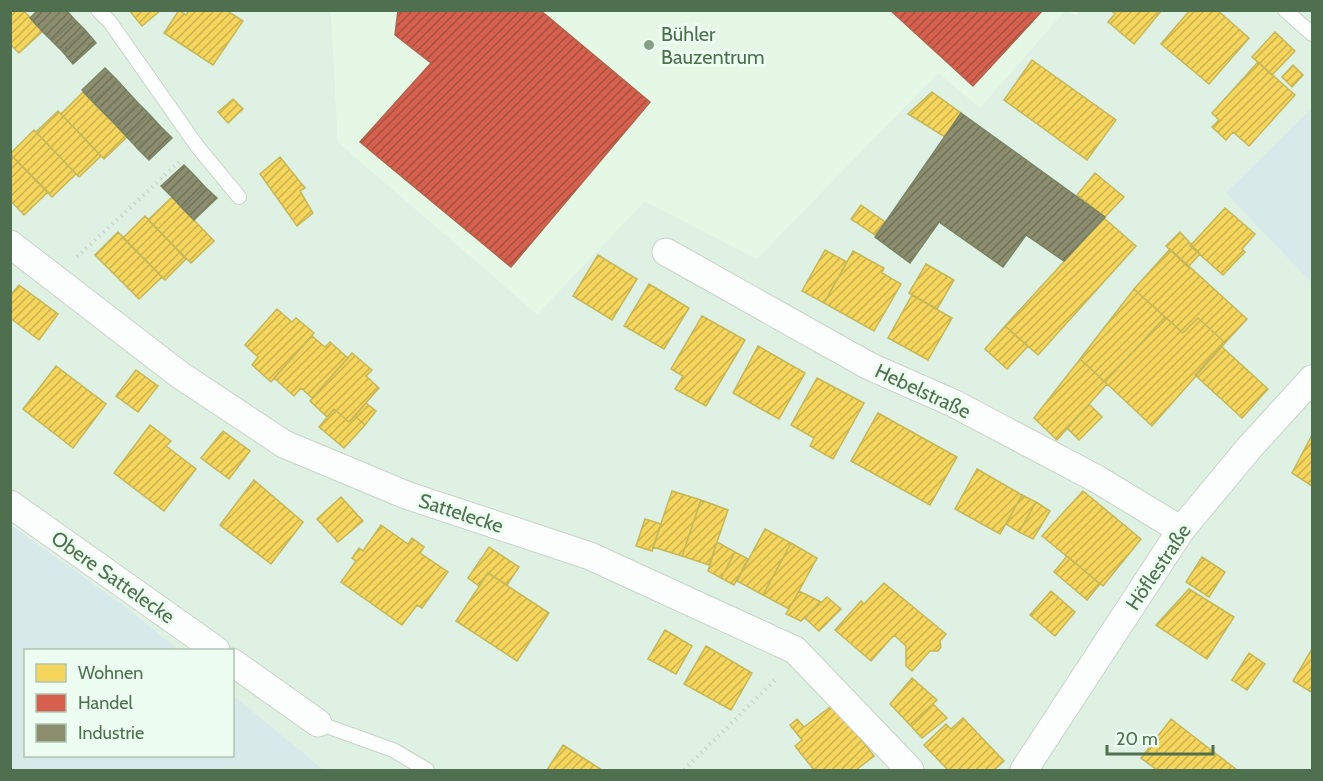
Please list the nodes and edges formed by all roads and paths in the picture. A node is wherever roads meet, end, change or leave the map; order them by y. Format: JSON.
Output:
{"nodes":[{"id":1,"x":98,"y":10,"type":"edge"},
{"id":2,"x":1285,"y":10,"type":"edge"},
{"id":3,"x":1312,"y":34,"type":"edge"},
{"id":4,"x":197,"y":146,"type":"junction"},
{"id":5,"x":239,"y":197,"type":"dead end"},
{"id":6,"x":10,"y":244,"type":"edge"},
{"id":7,"x":666,"y":252,"type":"dead end"},
{"id":8,"x":54,"y":278,"type":"junction"},
{"id":9,"x":1312,"y":379,"type":"edge"},
{"id":10,"x":10,"y":504,"type":"edge"},
{"id":11,"x":1181,"y":530,"type":"junction"},
{"id":12,"x":213,"y":649,"type":"edge"},
{"id":13,"x":800,"y":655,"type":"junction"},
{"id":14,"x":234,"y":663,"type":"edge"},
{"id":15,"x":318,"y":723,"type":"joint"},
{"id":16,"x":1028,"y":769,"type":"edge"},
{"id":17,"x":427,"y":771,"type":"edge"},
{"id":18,"x":684,"y":771,"type":"edge"},
{"id":19,"x":910,"y":771,"type":"edge"}],
"edges":[{"from":1,"to":4,"type":"lane"},
{"from":2,"to":3,"type":"lane"},
{"from":4,"to":5,"type":"lane"},
{"from":4,"to":8,"type":"path"},
{"from":6,"to":8,"type":"street","name":"Sattelecke"},
{"from":7,"to":11,"type":"street","name":"Hebelstraße"},
{"from":8,"to":13,"type":"street","name":"Sattelecke"},
{"from":9,"to":11,"type":"street","name":"Höflestraße"},
{"from":10,"to":12,"type":"street","name":"Obere Sattelecke"},
{"from":11,"to":16,"type":"street","name":"Höflestraße"},
{"from":13,"to":18,"type":"path"},
{"from":13,"to":19,"type":"street","name":"Sattelecke"},
{"from":14,"to":15,"type":"street"},
{"from":15,"to":17,"type":"lane"}]}
